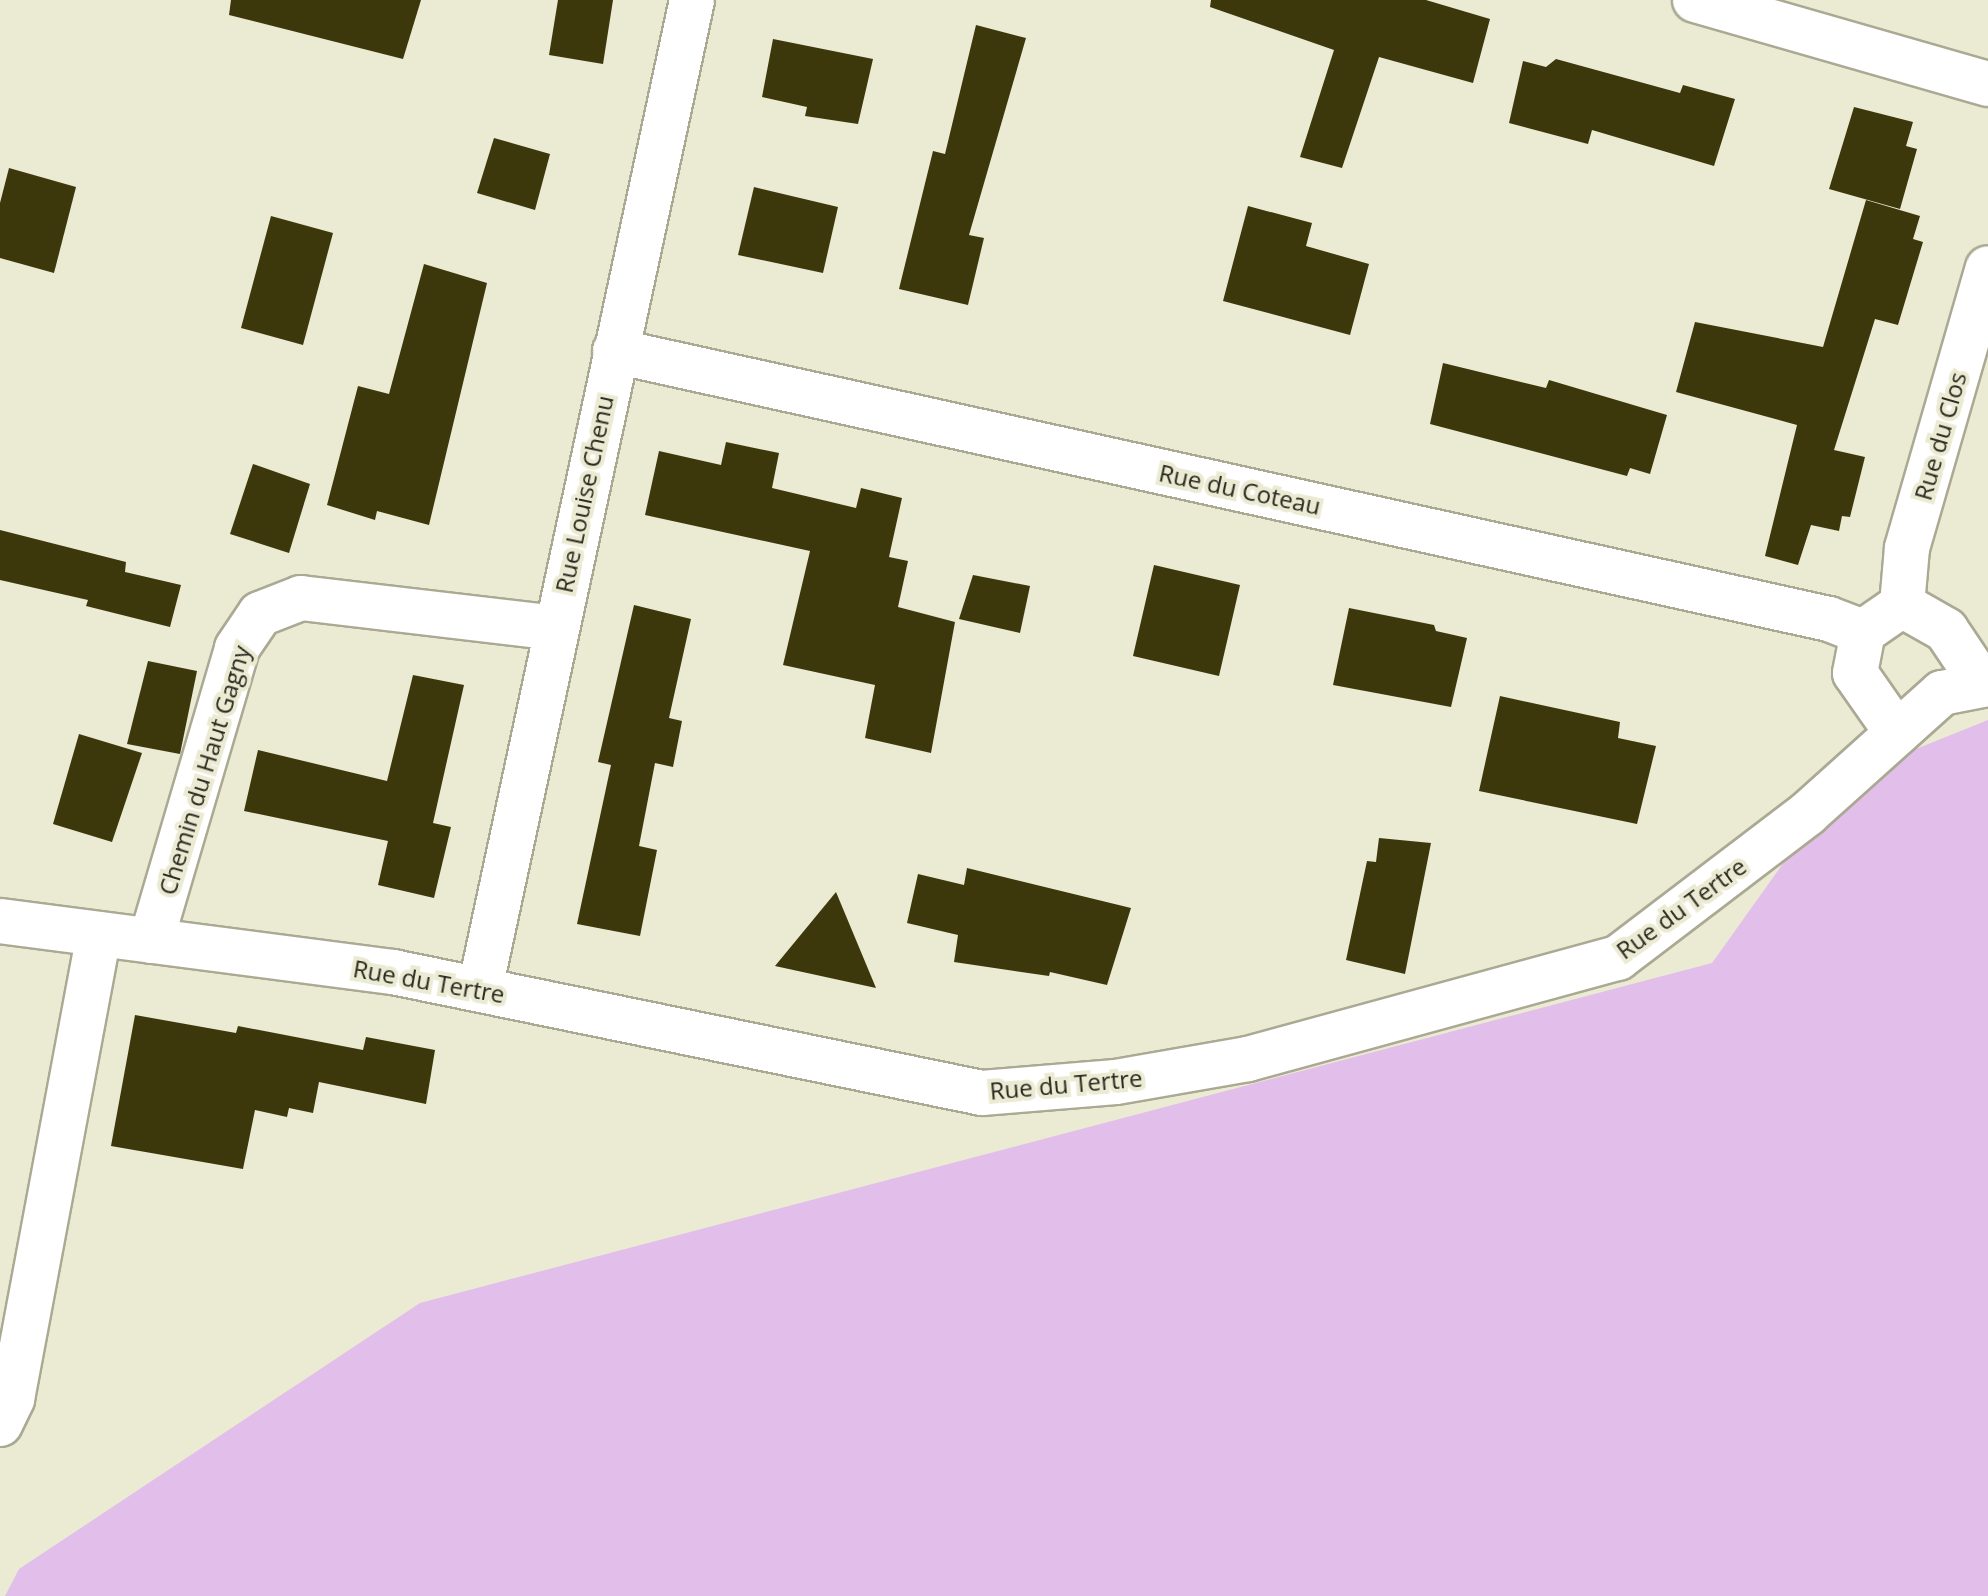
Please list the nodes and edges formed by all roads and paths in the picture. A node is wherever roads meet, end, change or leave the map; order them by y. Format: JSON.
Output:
{"nodes":[{"id":1,"x":692,"y":0,"type":"edge"},
{"id":2,"x":1695,"y":0,"type":"edge"},
{"id":3,"x":1988,"y":84,"type":"edge"},
{"id":4,"x":1988,"y":268,"type":"edge"},
{"id":5,"x":615,"y":351,"type":"junction"},
{"id":6,"x":1902,"y":605,"type":"junction"},
{"id":7,"x":555,"y":628,"type":"junction"},
{"id":8,"x":1863,"y":632,"type":"junction"},
{"id":9,"x":1986,"y":684,"type":"edge"},
{"id":10,"x":1897,"y":733,"type":"junction"},
{"id":11,"x":0,"y":921,"type":"edge"},
{"id":12,"x":99,"y":934,"type":"junction"},
{"id":13,"x":151,"y":941,"type":"junction"},
{"id":14,"x":480,"y":989,"type":"junction"},
{"id":15,"x":0,"y":1424,"type":"edge"}],
"edges":[{"from":1,"to":5,"type":"street","name":"Rue Louise Chenu"},
{"from":2,"to":3,"type":"street"},
{"from":4,"to":6,"type":"street","name":"Rue du Clos"},
{"from":5,"to":7,"type":"street","name":"Rue Louise Chenu"},
{"from":5,"to":8,"type":"street","name":"Rue du Coteau"},
{"from":6,"to":8,"type":"street"},
{"from":6,"to":9,"type":"street"},
{"from":7,"to":13,"type":"street","name":"Chemin du Haut Gagny"},
{"from":7,"to":14,"type":"street","name":"Rue Louise Chenu"},
{"from":8,"to":10,"type":"street"},
{"from":9,"to":10,"type":"street","name":"Rue du Tertre"},
{"from":10,"to":14,"type":"street","name":"Rue du Tertre"},
{"from":11,"to":12,"type":"street","name":"Rue du Tertre"},
{"from":12,"to":13,"type":"street","name":"Rue du Tertre"},
{"from":12,"to":15,"type":"street"},
{"from":13,"to":14,"type":"street","name":"Rue du Tertre"}]}
